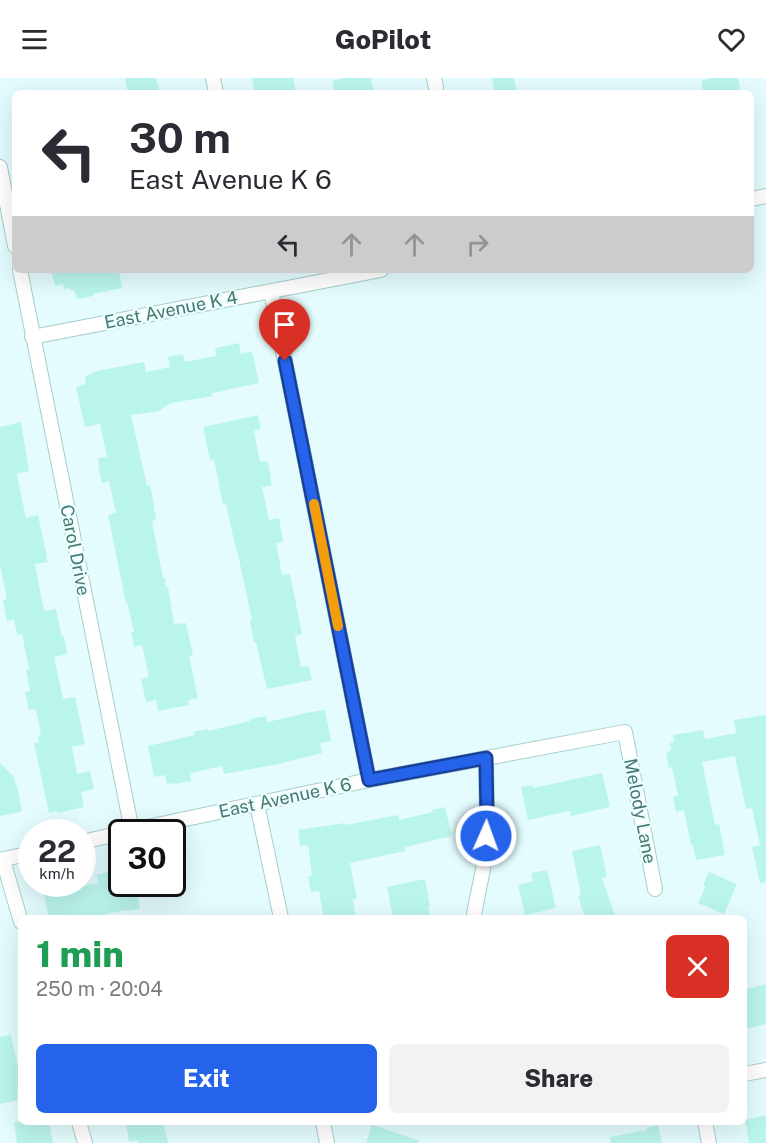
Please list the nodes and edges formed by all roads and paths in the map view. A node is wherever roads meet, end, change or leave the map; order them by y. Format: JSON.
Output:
{"nodes":[{"id":1,"x":0,"y":167,"type":"edge"},
{"id":2,"x":12,"y":230,"type":"edge"},
{"id":3,"x":21,"y":273,"type":"edge"},
{"id":4,"x":365,"y":273,"type":"edge"},
{"id":5,"x":271,"y":291,"type":"junction"},
{"id":6,"x":32,"y":337,"type":"junction"},
{"id":7,"x":624,"y":732,"type":"joint"},
{"id":8,"x":486,"y":758,"type":"junction"},
{"id":9,"x":369,"y":780,"type":"junction"},
{"id":10,"x":257,"y":804,"type":"junction"},
{"id":11,"x":124,"y":819,"type":"edge"},
{"id":12,"x":186,"y":819,"type":"edge"},
{"id":13,"x":18,"y":856,"type":"edge"},
{"id":14,"x":2,"y":860,"type":"edge"},
{"id":15,"x":655,"y":889,"type":"dead end"},
{"id":16,"x":474,"y":914,"type":"dead end"},
{"id":17,"x":19,"y":915,"type":"edge"},
{"id":18,"x":280,"y":915,"type":"edge"},
{"id":19,"x":766,"y":1070,"type":"edge"},
{"id":20,"x":747,"y":1073,"type":"edge"},
{"id":21,"x":80,"y":1125,"type":"edge"},
{"id":22,"x":324,"y":1125,"type":"edge"},
{"id":23,"x":706,"y":1125,"type":"edge"},
{"id":24,"x":85,"y":1143,"type":"edge"},
{"id":25,"x":327,"y":1143,"type":"edge"},
{"id":26,"x":709,"y":1143,"type":"edge"}],
"edges":[{"from":1,"to":2,"type":"street"},
{"from":3,"to":6,"type":"street","name":"Carol Drive"},
{"from":4,"to":5,"type":"street","name":"East Avenue K 4"},
{"from":5,"to":6,"type":"street","name":"East Avenue K 4"},
{"from":5,"to":9,"type":"street"},
{"from":6,"to":11,"type":"street","name":"Carol Drive"},
{"from":7,"to":8,"type":"street","name":"East Avenue K 6"},
{"from":7,"to":15,"type":"street","name":"Melody Lane"},
{"from":8,"to":9,"type":"street","name":"East Avenue K 6"},
{"from":8,"to":16,"type":"street"},
{"from":9,"to":10,"type":"street","name":"East Avenue K 6"},
{"from":10,"to":12,"type":"street","name":"East Avenue K 6"},
{"from":10,"to":18,"type":"street"},
{"from":13,"to":14,"type":"street"},
{"from":14,"to":17,"type":"street"},
{"from":19,"to":20,"type":"street"},
{"from":21,"to":24,"type":"street"},
{"from":22,"to":25,"type":"street"},
{"from":23,"to":26,"type":"street"}]}
